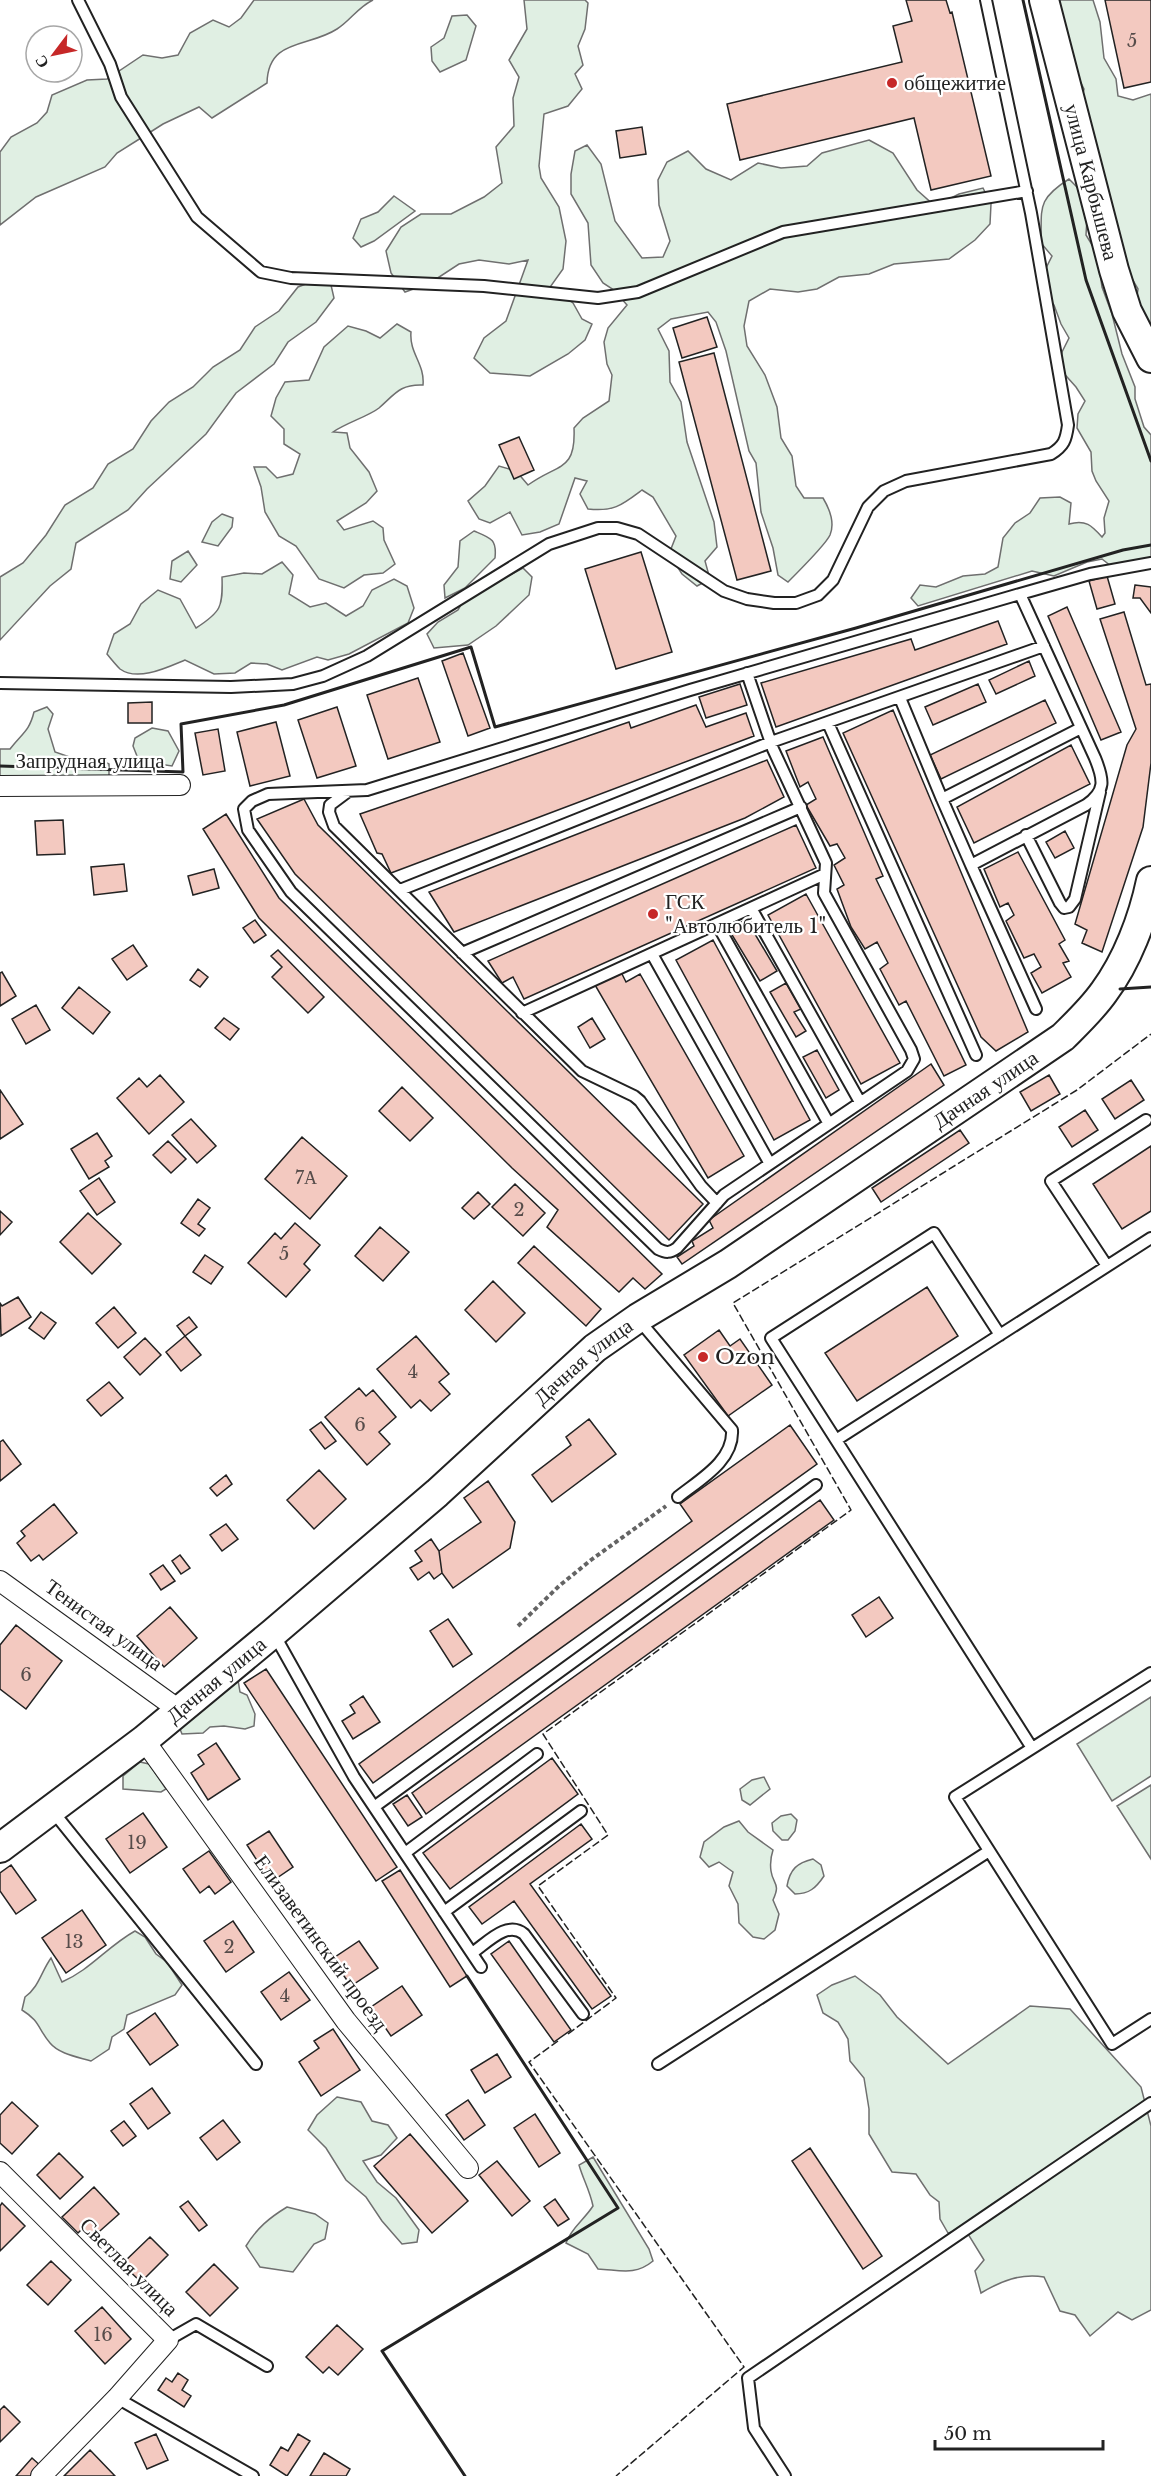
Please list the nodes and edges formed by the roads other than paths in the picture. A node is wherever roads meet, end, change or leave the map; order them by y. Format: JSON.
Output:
{"nodes":[{"id":1,"x":78,"y":0,"type":"edge"},
{"id":2,"x":986,"y":0,"type":"edge"},
{"id":3,"x":1044,"y":0,"type":"edge"},
{"id":4,"x":1027,"y":191,"type":"junction"},
{"id":5,"x":1151,"y":358,"type":"edge"},
{"id":6,"x":1151,"y":563,"type":"edge"},
{"id":7,"x":1020,"y":594,"type":"junction"},
{"id":8,"x":1044,"y":646,"type":"junction"},
{"id":9,"x":747,"y":673,"type":"junction"},
{"id":10,"x":0,"y":683,"type":"edge"},
{"id":11,"x":900,"y":698,"type":"junction"},
{"id":12,"x":828,"y":723,"type":"junction"},
{"id":13,"x":1081,"y":728,"type":"junction"},
{"id":14,"x":771,"y":742,"type":"junction"},
{"id":15,"x":180,"y":785,"type":"dead end"},
{"id":16,"x":1102,"y":785,"type":"junction"},
{"id":17,"x":0,"y":786,"type":"edge"},
{"id":18,"x":346,"y":793,"type":"junction"},
{"id":19,"x":942,"y":799,"type":"junction"},
{"id":20,"x":801,"y":807,"type":"junction"},
{"id":21,"x":1026,"y":835,"type":"junction"},
{"id":22,"x":971,"y":865,"type":"junction"},
{"id":23,"x":825,"y":874,"type":"junction"},
{"id":24,"x":400,"y":890,"type":"junction"},
{"id":25,"x":1150,"y":892,"type":"edge"},
{"id":26,"x":751,"y":908,"type":"junction"},
{"id":27,"x":717,"y":924,"type":"junction"},
{"id":28,"x":462,"y":953,"type":"junction"},
{"id":29,"x":652,"y":954,"type":"junction"},
{"id":30,"x":1036,"y":1009,"type":"dead end"},
{"id":31,"x":522,"y":1013,"type":"junction"},
{"id":32,"x":976,"y":1055,"type":"dead end"},
{"id":33,"x":860,"y":1102,"type":"junction"},
{"id":34,"x":1146,"y":1120,"type":"dead end"},
{"id":35,"x":829,"y":1124,"type":"junction"},
{"id":36,"x":770,"y":1164,"type":"junction"},
{"id":37,"x":717,"y":1203,"type":"junction"},
{"id":38,"x":1151,"y":1238,"type":"edge"},
{"id":39,"x":1107,"y":1266,"type":"junction"},
{"id":40,"x":638,"y":1318,"type":"junction"},
{"id":41,"x":1000,"y":1335,"type":"junction"},
{"id":42,"x":836,"y":1440,"type":"junction"},
{"id":43,"x":816,"y":1485,"type":"dead end"},
{"id":44,"x":678,"y":1497,"type":"road end"},
{"id":45,"x":0,"y":1581,"type":"edge"},
{"id":46,"x":273,"y":1633,"type":"junction"},
{"id":47,"x":1151,"y":1673,"type":"edge"},
{"id":48,"x":179,"y":1710,"type":"junction"},
{"id":49,"x":144,"y":1740,"type":"junction"},
{"id":50,"x":1032,"y":1748,"type":"junction"},
{"id":51,"x":537,"y":1754,"type":"dead end"},
{"id":52,"x":374,"y":1807,"type":"junction"},
{"id":53,"x":51,"y":1809,"type":"junction"},
{"id":54,"x":581,"y":1811,"type":"dead end"},
{"id":55,"x":0,"y":1848,"type":"edge"},
{"id":56,"x":989,"y":1851,"type":"junction"},
{"id":57,"x":405,"y":1853,"type":"junction"},
{"id":58,"x":444,"y":1912,"type":"junction"},
{"id":59,"x":472,"y":1953,"type":"junction"},
{"id":60,"x":481,"y":1967,"type":"dead end"},
{"id":61,"x":583,"y":2014,"type":"dead end"},
{"id":62,"x":1151,"y":2019,"type":"edge"},
{"id":63,"x":256,"y":2064,"type":"dead end"},
{"id":64,"x":658,"y":2064,"type":"dead end"},
{"id":65,"x":1151,"y":2103,"type":"edge"},
{"id":66,"x":468,"y":2168,"type":"dead end"},
{"id":67,"x":0,"y":2172,"type":"edge"},
{"id":68,"x":168,"y":2340,"type":"junction"},
{"id":69,"x":267,"y":2366,"type":"dead end"},
{"id":70,"x":117,"y":2398,"type":"junction"},
{"id":71,"x":41,"y":2476,"type":"edge"},
{"id":72,"x":253,"y":2476,"type":"edge"},
{"id":73,"x":785,"y":2476,"type":"edge"}],
"edges":[{"from":1,"to":4,"type":"lane"},
{"from":2,"to":4,"type":"lane"},
{"from":3,"to":5,"type":"street","name":"улица Карбышева"},
{"from":4,"to":10,"type":"lane"},
{"from":6,"to":7,"type":"lane"},
{"from":7,"to":8,"type":"lane"},
{"from":7,"to":9,"type":"lane"},
{"from":8,"to":11,"type":"lane"},
{"from":8,"to":13,"type":"lane"},
{"from":9,"to":14,"type":"lane"},
{"from":9,"to":18,"type":"lane"},
{"from":11,"to":12,"type":"lane"},
{"from":11,"to":19,"type":"lane"},
{"from":12,"to":14,"type":"lane"},
{"from":12,"to":32,"type":"lane"},
{"from":13,"to":16,"type":"lane"},
{"from":13,"to":19,"type":"lane"},
{"from":14,"to":20,"type":"lane"},
{"from":14,"to":24,"type":"lane"},
{"from":15,"to":17,"type":"street","name":"Запрудная улица"},
{"from":16,"to":21,"type":"lane"},
{"from":16,"to":21,"type":"lane"},
{"from":18,"to":24,"type":"lane"},
{"from":18,"to":37,"type":"lane"},
{"from":19,"to":22,"type":"lane"},
{"from":20,"to":23,"type":"lane"},
{"from":20,"to":28,"type":"lane"},
{"from":21,"to":22,"type":"lane"},
{"from":22,"to":30,"type":"lane"},
{"from":23,"to":26,"type":"lane"},
{"from":23,"to":33,"type":"lane"},
{"from":24,"to":28,"type":"lane"},
{"from":25,"to":40,"type":"street","name":"Дачная улица"},
{"from":26,"to":27,"type":"lane"},
{"from":26,"to":33,"type":"lane"},
{"from":27,"to":29,"type":"lane"},
{"from":27,"to":35,"type":"lane"},
{"from":28,"to":31,"type":"lane"},
{"from":29,"to":31,"type":"lane"},
{"from":29,"to":36,"type":"lane"},
{"from":31,"to":37,"type":"lane"},
{"from":33,"to":35,"type":"lane"},
{"from":34,"to":39,"type":"lane"},
{"from":35,"to":36,"type":"lane"},
{"from":36,"to":37,"type":"lane"},
{"from":38,"to":39,"type":"lane"},
{"from":39,"to":41,"type":"lane"},
{"from":40,"to":44,"type":"lane"},
{"from":40,"to":46,"type":"street","name":"Дачная улица"},
{"from":41,"to":42,"type":"lane"},
{"from":41,"to":42,"type":"lane"},
{"from":42,"to":50,"type":"lane"},
{"from":43,"to":52,"type":"lane"},
{"from":45,"to":48,"type":"street","name":"Тенистая улица"},
{"from":46,"to":48,"type":"street","name":"Дачная улица"},
{"from":46,"to":52,"type":"lane"},
{"from":47,"to":50,"type":"lane"},
{"from":48,"to":49,"type":"street","name":"Дачная улица"},
{"from":49,"to":53,"type":"street","name":"Дачная улица"},
{"from":49,"to":66,"type":"street","name":"Елизаветинский проезд"},
{"from":50,"to":56,"type":"lane"},
{"from":51,"to":57,"type":"lane"},
{"from":52,"to":57,"type":"lane"},
{"from":53,"to":55,"type":"street","name":"Дачная улица"},
{"from":53,"to":63,"type":"lane"},
{"from":54,"to":58,"type":"lane"},
{"from":56,"to":62,"type":"lane"},
{"from":56,"to":64,"type":"lane"},
{"from":57,"to":58,"type":"lane"},
{"from":58,"to":59,"type":"lane"},
{"from":59,"to":60,"type":"lane"},
{"from":59,"to":61,"type":"lane"},
{"from":65,"to":73,"type":"lane"},
{"from":67,"to":68,"type":"street","name":"Светлая улица"},
{"from":68,"to":69,"type":"lane"},
{"from":68,"to":70,"type":"street","name":"Светлая улица"},
{"from":70,"to":71,"type":"street","name":"Светлая улица"},
{"from":70,"to":72,"type":"lane"}]}
